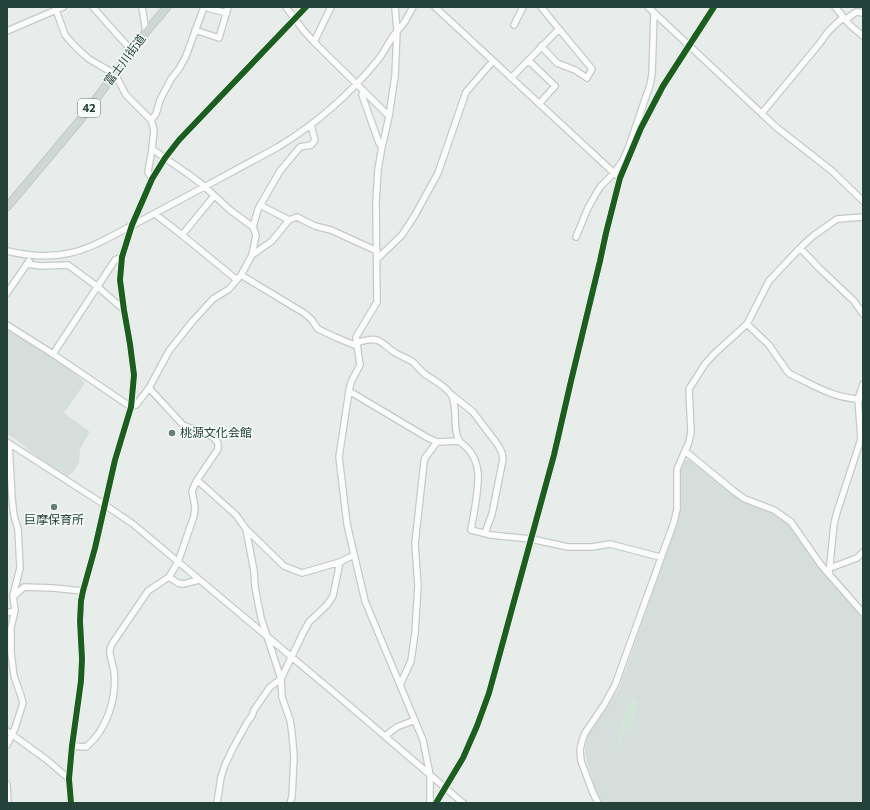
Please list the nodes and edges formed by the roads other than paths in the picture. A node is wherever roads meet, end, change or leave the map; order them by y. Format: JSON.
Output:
{"nodes":[{"id":1,"x":93,"y":7,"type":"edge"},
{"id":2,"x":142,"y":7,"type":"edge"},
{"id":3,"x":167,"y":7,"type":"edge"},
{"id":4,"x":204,"y":7,"type":"edge"},
{"id":5,"x":286,"y":7,"type":"edge"},
{"id":6,"x":306,"y":7,"type":"edge"},
{"id":7,"x":331,"y":7,"type":"edge"},
{"id":8,"x":395,"y":7,"type":"edge"},
{"id":9,"x":413,"y":7,"type":"edge"},
{"id":10,"x":435,"y":7,"type":"edge"},
{"id":11,"x":523,"y":7,"type":"edge"},
{"id":12,"x":541,"y":7,"type":"edge"},
{"id":13,"x":648,"y":7,"type":"edge"},
{"id":14,"x":714,"y":7,"type":"edge"},
{"id":15,"x":835,"y":7,"type":"edge"},
{"id":16,"x":61,"y":8,"type":"edge"},
{"id":17,"x":228,"y":10,"type":"edge"},
{"id":18,"x":654,"y":13,"type":"junction"},
{"id":19,"x":863,"y":13,"type":"edge"},
{"id":20,"x":295,"y":19,"type":"junction"},
{"id":21,"x":844,"y":19,"type":"junction"},
{"id":22,"x":514,"y":24,"type":"dead end"},
{"id":23,"x":559,"y":28,"type":"junction"},
{"id":24,"x":195,"y":30,"type":"junction"},
{"id":25,"x":7,"y":31,"type":"edge"},
{"id":26,"x":397,"y":31,"type":"junction"},
{"id":27,"x":146,"y":32,"type":"junction"},
{"id":28,"x":863,"y":36,"type":"edge"},
{"id":29,"x":314,"y":42,"type":"junction"},
{"id":30,"x":541,"y":46,"type":"junction"},
{"id":31,"x":689,"y":46,"type":"junction"},
{"id":32,"x":132,"y":51,"type":"junction"},
{"id":33,"x":528,"y":60,"type":"junction"},
{"id":34,"x":493,"y":61,"type":"junction"},
{"id":35,"x":115,"y":74,"type":"junction"},
{"id":36,"x":511,"y":78,"type":"junction"},
{"id":37,"x":356,"y":84,"type":"junction"},
{"id":38,"x":363,"y":90,"type":"junction"},
{"id":39,"x":539,"y":104,"type":"junction"},
{"id":40,"x":762,"y":113,"type":"junction"},
{"id":41,"x":389,"y":116,"type":"junction"},
{"id":42,"x":151,"y":120,"type":"junction"},
{"id":43,"x":311,"y":124,"type":"junction"},
{"id":44,"x":382,"y":146,"type":"junction"},
{"id":45,"x":152,"y":149,"type":"junction"},
{"id":46,"x":165,"y":158,"type":"junction"},
{"id":47,"x":614,"y":174,"type":"junction"},
{"id":48,"x":620,"y":178,"type":"junction"},
{"id":49,"x":152,"y":179,"type":"junction"},
{"id":50,"x":204,"y":186,"type":"junction"},
{"id":51,"x":214,"y":196,"type":"junction"},
{"id":52,"x":863,"y":201,"type":"edge"},
{"id":53,"x":260,"y":205,"type":"junction"},
{"id":54,"x":7,"y":207,"type":"edge"},
{"id":55,"x":155,"y":214,"type":"junction"},
{"id":56,"x":863,"y":218,"type":"edge"},
{"id":57,"x":288,"y":220,"type":"junction"},
{"id":58,"x":132,"y":225,"type":"junction"},
{"id":59,"x":253,"y":228,"type":"junction"},
{"id":60,"x":182,"y":235,"type":"junction"},
{"id":61,"x":576,"y":237,"type":"dead end"},
{"id":62,"x":800,"y":248,"type":"junction"},
{"id":63,"x":7,"y":251,"type":"edge"},
{"id":64,"x":377,"y":251,"type":"junction"},
{"id":65,"x":252,"y":255,"type":"junction"},
{"id":66,"x":33,"y":256,"type":"junction"},
{"id":67,"x":122,"y":257,"type":"junction"},
{"id":68,"x":377,"y":260,"type":"junction"},
{"id":69,"x":27,"y":264,"type":"junction"},
{"id":70,"x":241,"y":275,"type":"junction"},
{"id":71,"x":236,"y":280,"type":"junction"},
{"id":72,"x":98,"y":287,"type":"junction"},
{"id":73,"x":7,"y":293,"type":"edge"},
{"id":74,"x":124,"y":310,"type":"junction"},
{"id":75,"x":863,"y":314,"type":"edge"},
{"id":76,"x":747,"y":324,"type":"junction"},
{"id":77,"x":7,"y":325,"type":"edge"},
{"id":78,"x":356,"y":344,"type":"junction"},
{"id":79,"x":53,"y":354,"type":"junction"},
{"id":80,"x":863,"y":384,"type":"edge"},
{"id":81,"x":150,"y":388,"type":"junction"},
{"id":82,"x":349,"y":390,"type":"junction"},
{"id":83,"x":452,"y":395,"type":"junction"},
{"id":84,"x":860,"y":399,"type":"edge"},
{"id":85,"x":130,"y":407,"type":"junction"},
{"id":86,"x":459,"y":441,"type":"junction"},
{"id":87,"x":437,"y":442,"type":"junction"},
{"id":88,"x":8,"y":443,"type":"edge"},
{"id":89,"x":685,"y":451,"type":"junction"},
{"id":90,"x":197,"y":480,"type":"junction"},
{"id":91,"x":105,"y":505,"type":"junction"},
{"id":92,"x":246,"y":529,"type":"junction"},
{"id":93,"x":485,"y":533,"type":"junction"},
{"id":94,"x":531,"y":539,"type":"junction"},
{"id":95,"x":863,"y":552,"type":"edge"},
{"id":96,"x":354,"y":555,"type":"junction"},
{"id":97,"x":660,"y":557,"type":"junction"},
{"id":98,"x":178,"y":562,"type":"junction"},
{"id":99,"x":340,"y":562,"type":"junction"},
{"id":100,"x":829,"y":571,"type":"junction"},
{"id":101,"x":169,"y":578,"type":"junction"},
{"id":102,"x":199,"y":580,"type":"junction"},
{"id":103,"x":83,"y":591,"type":"junction"},
{"id":104,"x":13,"y":596,"type":"junction"},
{"id":105,"x":15,"y":610,"type":"junction"},
{"id":106,"x":7,"y":613,"type":"edge"},
{"id":107,"x":863,"y":613,"type":"edge"},
{"id":108,"x":267,"y":636,"type":"junction"},
{"id":109,"x":292,"y":657,"type":"junction"},
{"id":110,"x":282,"y":679,"type":"junction"},
{"id":111,"x":400,"y":686,"type":"junction"},
{"id":112,"x":415,"y":720,"type":"junction"},
{"id":113,"x":9,"y":733,"type":"edge"},
{"id":114,"x":385,"y":736,"type":"junction"},
{"id":115,"x":7,"y":745,"type":"edge"},
{"id":116,"x":72,"y":746,"type":"junction"},
{"id":117,"x":430,"y":775,"type":"junction"},
{"id":118,"x":69,"y":779,"type":"junction"},
{"id":119,"x":7,"y":784,"type":"edge"},
{"id":120,"x":445,"y":788,"type":"junction"},
{"id":121,"x":8,"y":803,"type":"edge"},
{"id":122,"x":71,"y":803,"type":"edge"},
{"id":123,"x":217,"y":803,"type":"edge"},
{"id":124,"x":290,"y":803,"type":"edge"},
{"id":125,"x":430,"y":803,"type":"edge"},
{"id":126,"x":436,"y":803,"type":"edge"},
{"id":127,"x":463,"y":803,"type":"edge"},
{"id":128,"x":598,"y":803,"type":"edge"}],
"edges":[{"from":1,"to":32,"type":"street"},
{"from":2,"to":27,"type":"street"},
{"from":3,"to":27,"type":"main road","name":"富士川街道","number":"42"},
{"from":4,"to":17,"type":"street"},
{"from":4,"to":24,"type":"street"},
{"from":5,"to":20,"type":"street"},
{"from":6,"to":20,"type":"street"},
{"from":7,"to":29,"type":"street"},
{"from":8,"to":26,"type":"street"},
{"from":9,"to":26,"type":"street"},
{"from":10,"to":34,"type":"street"},
{"from":11,"to":22,"type":"street"},
{"from":12,"to":23,"type":"street"},
{"from":13,"to":18,"type":"street"},
{"from":14,"to":31,"type":"street"},
{"from":15,"to":21,"type":"street"},
{"from":16,"to":25,"type":"street"},
{"from":16,"to":35,"type":"street"},
{"from":17,"to":24,"type":"street"},
{"from":18,"to":31,"type":"street"},
{"from":18,"to":47,"type":"street"},
{"from":19,"to":21,"type":"street"},
{"from":20,"to":29,"type":"street"},
{"from":20,"to":46,"type":"street"},
{"from":21,"to":28,"type":"street"},
{"from":21,"to":40,"type":"street"},
{"from":23,"to":30,"type":"street"},
{"from":23,"to":30,"type":"street"},
{"from":24,"to":42,"type":"street"},
{"from":26,"to":37,"type":"street"},
{"from":26,"to":41,"type":"street"},
{"from":27,"to":32,"type":"main road","name":"富士川街道","number":"42"},
{"from":29,"to":37,"type":"street"},
{"from":30,"to":33,"type":"street"},
{"from":31,"to":40,"type":"street"},
{"from":31,"to":48,"type":"street"},
{"from":32,"to":35,"type":"main road","name":"富士川街道","number":"42"},
{"from":33,"to":36,"type":"street"},
{"from":33,"to":39,"type":"street"},
{"from":34,"to":36,"type":"street"},
{"from":34,"to":68,"type":"street"},
{"from":35,"to":42,"type":"street"},
{"from":35,"to":54,"type":"main road","name":"富士川街道","number":"42"},
{"from":36,"to":39,"type":"street"},
{"from":37,"to":38,"type":"street"},
{"from":37,"to":43,"type":"street"},
{"from":38,"to":41,"type":"street"},
{"from":38,"to":44,"type":"street"},
{"from":39,"to":47,"type":"street"},
{"from":40,"to":52,"type":"street"},
{"from":41,"to":44,"type":"street"},
{"from":42,"to":45,"type":"street"},
{"from":43,"to":50,"type":"street"},
{"from":43,"to":53,"type":"street"},
{"from":44,"to":64,"type":"street"},
{"from":45,"to":46,"type":"street"},
{"from":45,"to":49,"type":"street"},
{"from":46,"to":49,"type":"street"},
{"from":46,"to":50,"type":"street"},
{"from":47,"to":48,"type":"street"},
{"from":47,"to":61,"type":"street"},
{"from":48,"to":94,"type":"street"},
{"from":49,"to":58,"type":"street"},
{"from":50,"to":51,"type":"street"},
{"from":50,"to":55,"type":"street"},
{"from":51,"to":59,"type":"street"},
{"from":51,"to":60,"type":"street"},
{"from":53,"to":57,"type":"street"},
{"from":53,"to":59,"type":"street"},
{"from":55,"to":58,"type":"street"},
{"from":55,"to":60,"type":"street"},
{"from":56,"to":62,"type":"street"},
{"from":57,"to":64,"type":"street"},
{"from":57,"to":65,"type":"street"},
{"from":58,"to":66,"type":"street"},
{"from":58,"to":67,"type":"street"},
{"from":59,"to":65,"type":"street"},
{"from":60,"to":71,"type":"street"},
{"from":62,"to":75,"type":"street"},
{"from":62,"to":76,"type":"street"},
{"from":63,"to":66,"type":"street"},
{"from":64,"to":68,"type":"street"},
{"from":65,"to":70,"type":"street"},
{"from":66,"to":69,"type":"street"},
{"from":67,"to":72,"type":"street"},
{"from":67,"to":74,"type":"street"},
{"from":68,"to":78,"type":"street"},
{"from":69,"to":72,"type":"street"},
{"from":69,"to":73,"type":"street"},
{"from":70,"to":71,"type":"street"},
{"from":70,"to":78,"type":"street"},
{"from":71,"to":81,"type":"street"},
{"from":72,"to":74,"type":"street"},
{"from":72,"to":79,"type":"street"},
{"from":74,"to":85,"type":"street"},
{"from":76,"to":84,"type":"street"},
{"from":76,"to":89,"type":"street"},
{"from":77,"to":79,"type":"street"},
{"from":78,"to":82,"type":"street"},
{"from":78,"to":83,"type":"street"},
{"from":79,"to":85,"type":"street"},
{"from":80,"to":84,"type":"street"},
{"from":81,"to":85,"type":"street"},
{"from":81,"to":90,"type":"street"},
{"from":82,"to":87,"type":"street"},
{"from":82,"to":96,"type":"street"},
{"from":83,"to":86,"type":"street"},
{"from":83,"to":93,"type":"street"},
{"from":84,"to":100,"type":"street"},
{"from":85,"to":91,"type":"street"},
{"from":86,"to":87,"type":"street"},
{"from":86,"to":93,"type":"street"},
{"from":87,"to":111,"type":"street"},
{"from":88,"to":91,"type":"street"},
{"from":88,"to":104,"type":"street"},
{"from":89,"to":97,"type":"street"},
{"from":89,"to":100,"type":"street"},
{"from":90,"to":92,"type":"street"},
{"from":90,"to":98,"type":"street"},
{"from":91,"to":98,"type":"street"},
{"from":91,"to":103,"type":"street"},
{"from":92,"to":99,"type":"street"},
{"from":92,"to":108,"type":"street"},
{"from":93,"to":94,"type":"street"},
{"from":94,"to":97,"type":"street"},
{"from":94,"to":120,"type":"street"},
{"from":95,"to":100,"type":"street"},
{"from":96,"to":99,"type":"street"},
{"from":96,"to":111,"type":"street"},
{"from":97,"to":128,"type":"street"},
{"from":98,"to":101,"type":"street"},
{"from":98,"to":102,"type":"street"},
{"from":99,"to":109,"type":"street"},
{"from":100,"to":107,"type":"street"},
{"from":101,"to":102,"type":"street"},
{"from":101,"to":116,"type":"street"},
{"from":102,"to":108,"type":"street"},
{"from":103,"to":104,"type":"street"},
{"from":103,"to":116,"type":"street"},
{"from":104,"to":105,"type":"street"},
{"from":105,"to":106,"type":"street"},
{"from":105,"to":113,"type":"street"},
{"from":108,"to":109,"type":"street"},
{"from":108,"to":110,"type":"street"},
{"from":109,"to":110,"type":"street"},
{"from":109,"to":114,"type":"street"},
{"from":110,"to":123,"type":"street"},
{"from":110,"to":124,"type":"street"},
{"from":111,"to":112,"type":"street"},
{"from":112,"to":114,"type":"street"},
{"from":112,"to":117,"type":"street"},
{"from":113,"to":115,"type":"street"},
{"from":113,"to":118,"type":"street"},
{"from":114,"to":117,"type":"street"},
{"from":116,"to":118,"type":"street"},
{"from":117,"to":120,"type":"street"},
{"from":117,"to":125,"type":"street"},
{"from":118,"to":122,"type":"street"},
{"from":119,"to":121,"type":"street"},
{"from":120,"to":126,"type":"street"},
{"from":120,"to":127,"type":"street"}]}
